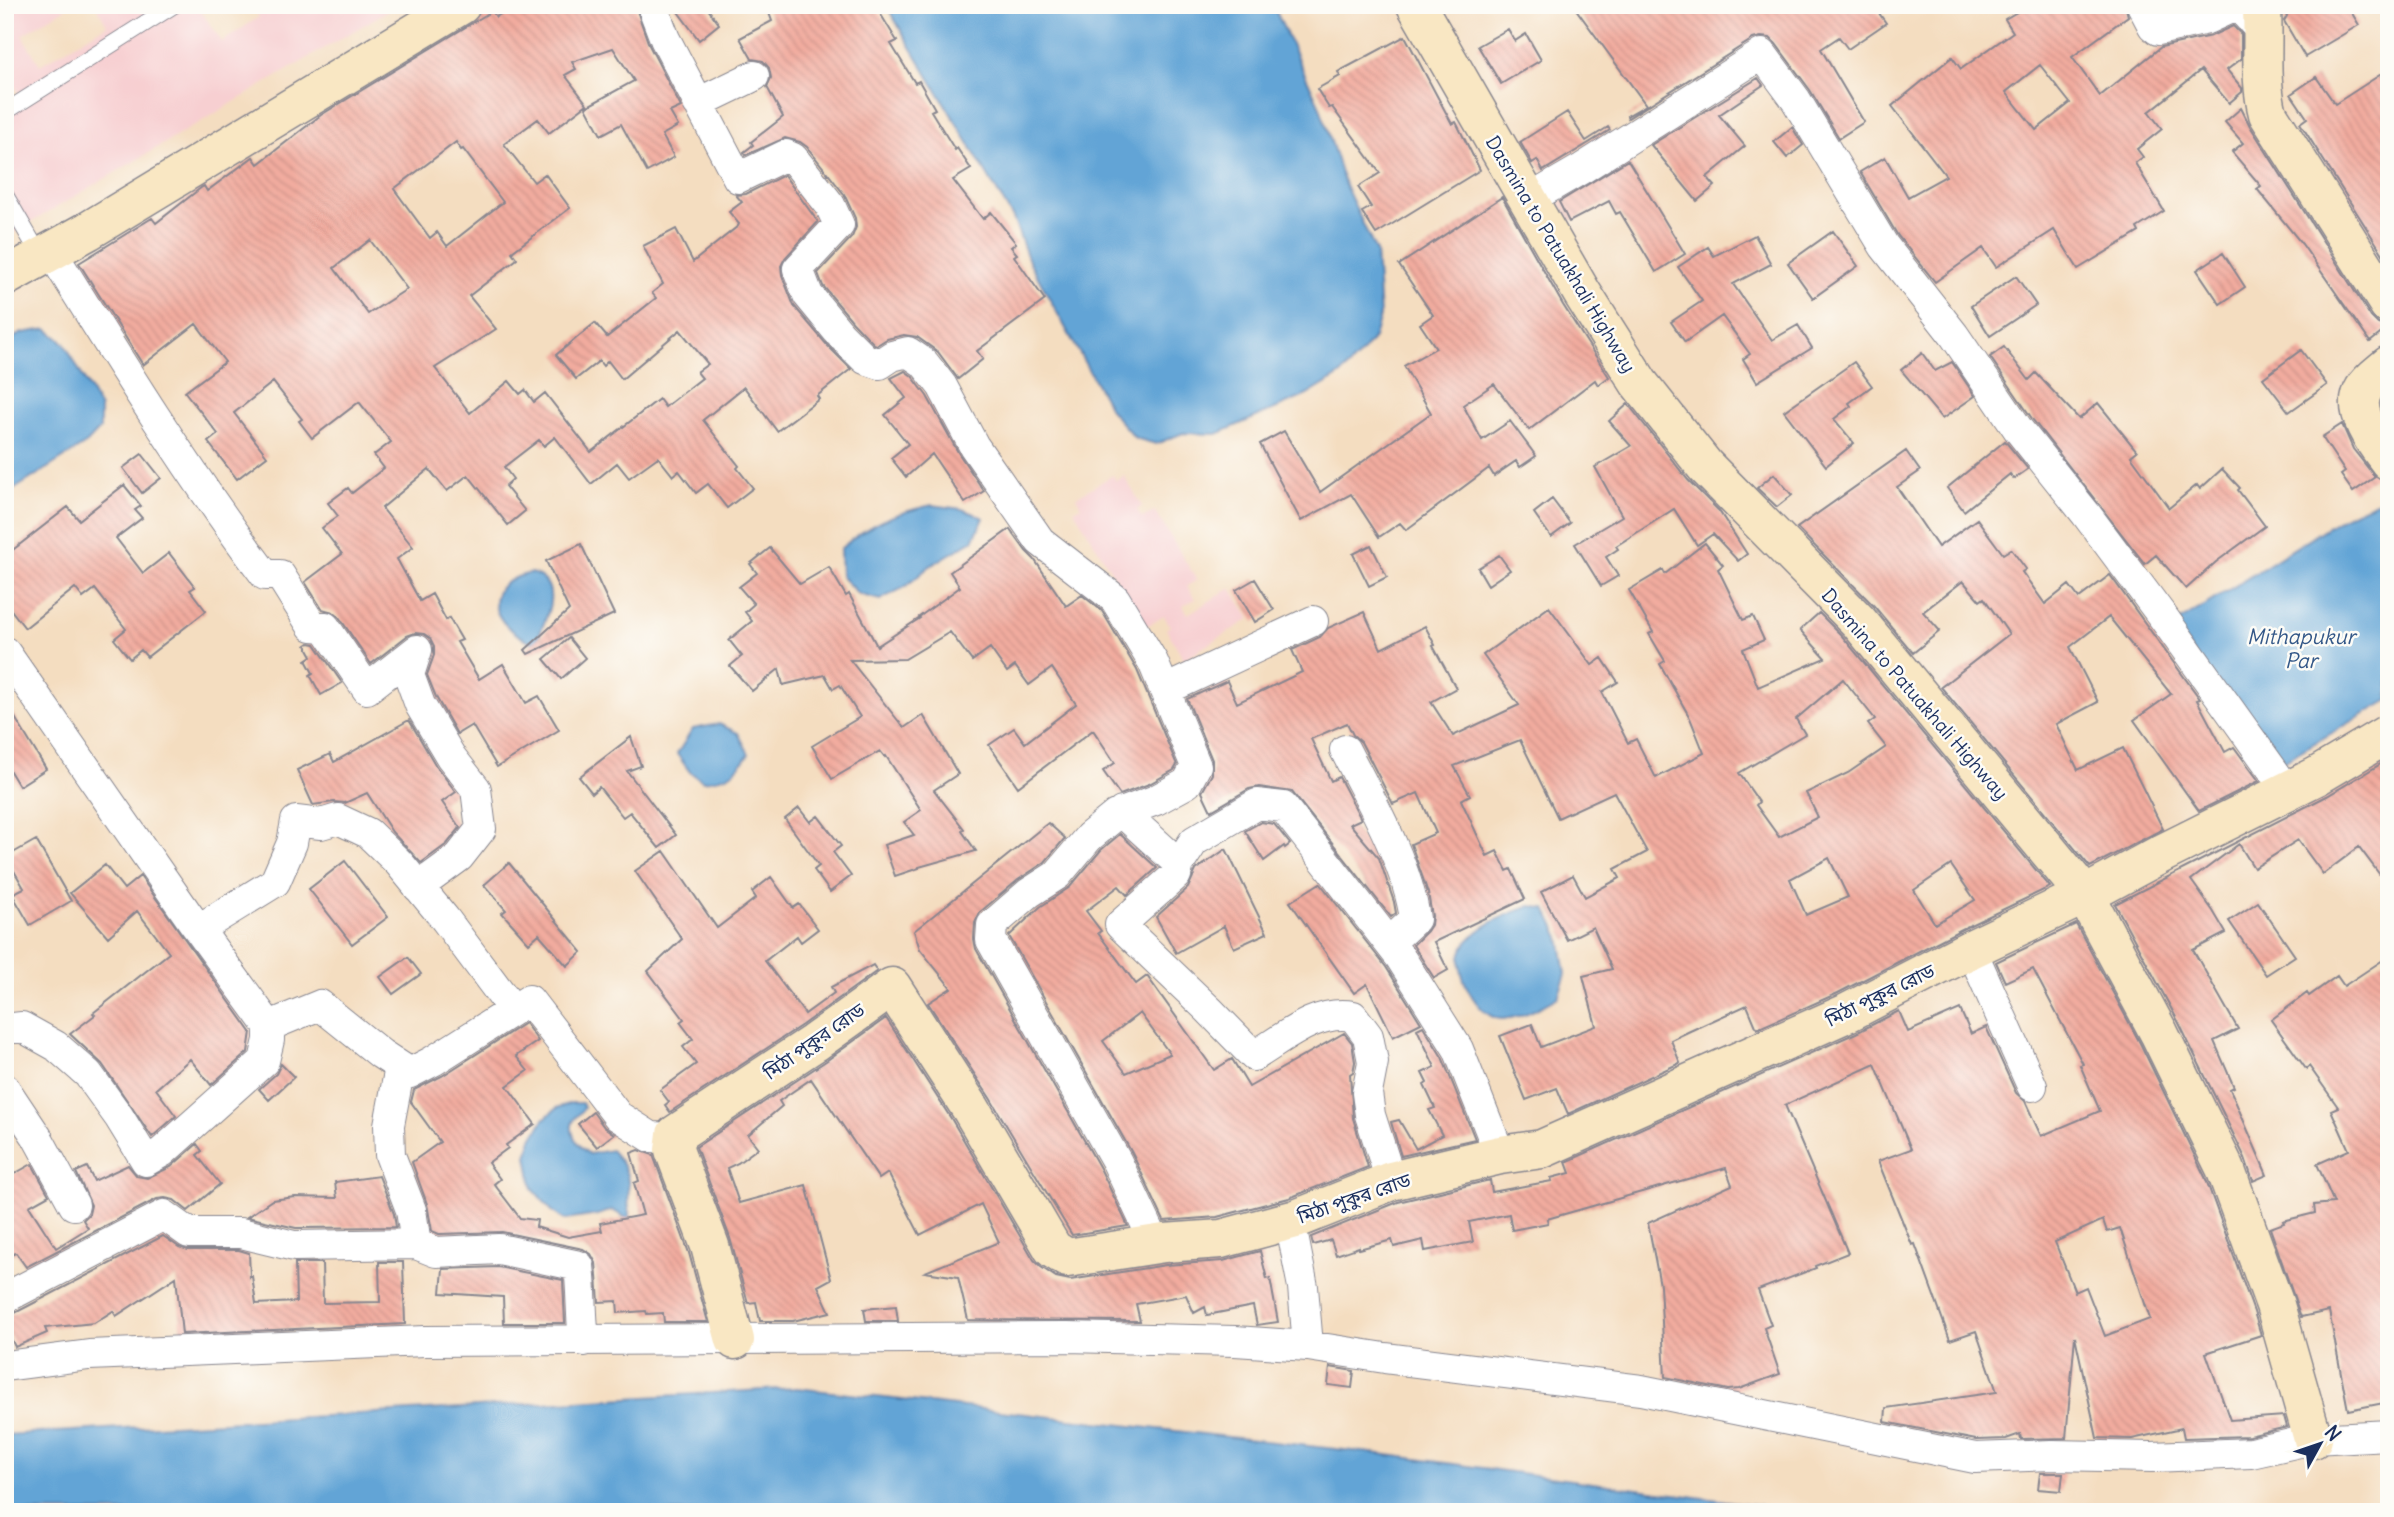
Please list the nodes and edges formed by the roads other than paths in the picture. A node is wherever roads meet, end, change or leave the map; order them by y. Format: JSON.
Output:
{"nodes":[{"id":1,"x":174,"y":5,"type":"edge"},
{"id":2,"x":461,"y":5,"type":"edge"},
{"id":3,"x":652,"y":5,"type":"edge"},
{"id":4,"x":1416,"y":5,"type":"edge"},
{"id":5,"x":2141,"y":5,"type":"edge"},
{"id":6,"x":2251,"y":13,"type":"edge"},
{"id":7,"x":754,"y":76,"type":"dead end"},
{"id":8,"x":698,"y":103,"type":"junction"},
{"id":9,"x":5,"y":112,"type":"edge"},
{"id":10,"x":5,"y":195,"type":"edge"},
{"id":11,"x":1528,"y":200,"type":"junction"},
{"id":12,"x":46,"y":254,"type":"junction"},
{"id":13,"x":5,"y":277,"type":"edge"},
{"id":14,"x":2389,"y":305,"type":"edge"},
{"id":15,"x":2389,"y":365,"type":"edge"},
{"id":16,"x":2389,"y":461,"type":"edge"},
{"id":17,"x":1313,"y":621,"type":"dead end"},
{"id":18,"x":5,"y":652,"type":"edge"},
{"id":19,"x":1165,"y":690,"type":"junction"},
{"id":20,"x":2389,"y":733,"type":"edge"},
{"id":21,"x":1345,"y":750,"type":"dead end"},
{"id":22,"x":2287,"y":790,"type":"junction"},
{"id":23,"x":1122,"y":812,"type":"junction"},
{"id":24,"x":1179,"y":864,"type":"junction"},
{"id":25,"x":418,"y":887,"type":"junction"},
{"id":26,"x":2085,"y":895,"type":"junction"},
{"id":27,"x":199,"y":929,"type":"junction"},
{"id":28,"x":1389,"y":943,"type":"junction"},
{"id":29,"x":1971,"y":949,"type":"junction"},
{"id":30,"x":513,"y":1010,"type":"junction"},
{"id":31,"x":269,"y":1026,"type":"junction"},
{"id":32,"x":5,"y":1028,"type":"edge"},
{"id":33,"x":400,"y":1067,"type":"junction"},
{"id":34,"x":2032,"y":1086,"type":"dead end"},
{"id":35,"x":5,"y":1089,"type":"edge"},
{"id":36,"x":674,"y":1138,"type":"junction"},
{"id":37,"x":1500,"y":1155,"type":"junction"},
{"id":38,"x":1391,"y":1181,"type":"junction"},
{"id":39,"x":74,"y":1205,"type":"dead end"},
{"id":40,"x":1290,"y":1221,"type":"junction"},
{"id":41,"x":416,"y":1244,"type":"junction"},
{"id":42,"x":1156,"y":1245,"type":"junction"},
{"id":43,"x":5,"y":1298,"type":"edge"},
{"id":44,"x":735,"y":1340,"type":"junction"},
{"id":45,"x":584,"y":1341,"type":"junction"},
{"id":46,"x":1308,"y":1346,"type":"junction"},
{"id":47,"x":5,"y":1366,"type":"edge"},
{"id":48,"x":2389,"y":1435,"type":"edge"},
{"id":49,"x":2313,"y":1439,"type":"junction"}],
"edges":[{"from":1,"to":9,"type":"lane"},
{"from":2,"to":12,"type":"street"},
{"from":3,"to":8,"type":"street"},
{"from":4,"to":11,"type":"street","name":"Dasmina to Patuakhali Highway"},
{"from":5,"to":6,"type":"street"},
{"from":6,"to":14,"type":"street"},
{"from":7,"to":8,"type":"street"},
{"from":8,"to":19,"type":"street"},
{"from":10,"to":12,"type":"lane"},
{"from":11,"to":22,"type":"street"},
{"from":11,"to":26,"type":"street","name":"Dasmina to Patuakhali Highway"},
{"from":12,"to":13,"type":"street"},
{"from":12,"to":25,"type":"street"},
{"from":15,"to":16,"type":"street"},
{"from":17,"to":19,"type":"street"},
{"from":18,"to":27,"type":"street"},
{"from":19,"to":23,"type":"street"},
{"from":20,"to":22,"type":"street","name":"মিঠা পুকুর রোড"},
{"from":21,"to":28,"type":"street"},
{"from":22,"to":26,"type":"street","name":"মিঠা পুকুর রোড"},
{"from":23,"to":24,"type":"street"},
{"from":23,"to":42,"type":"street"},
{"from":24,"to":28,"type":"street"},
{"from":24,"to":38,"type":"street"},
{"from":25,"to":27,"type":"street"},
{"from":25,"to":30,"type":"street"},
{"from":26,"to":29,"type":"street","name":"মিঠা পুকুর রোড"},
{"from":26,"to":49,"type":"street","name":"Dasmina to Patuakhali Highway"},
{"from":27,"to":31,"type":"street"},
{"from":28,"to":37,"type":"street"},
{"from":29,"to":34,"type":"street"},
{"from":29,"to":37,"type":"street","name":"মিঠা পুকুর রোড"},
{"from":30,"to":33,"type":"street"},
{"from":30,"to":36,"type":"street"},
{"from":31,"to":32,"type":"street"},
{"from":31,"to":33,"type":"street"},
{"from":33,"to":41,"type":"street"},
{"from":35,"to":39,"type":"street"},
{"from":36,"to":42,"type":"street","name":"মিঠা পুকুর রোড"},
{"from":36,"to":44,"type":"street"},
{"from":37,"to":38,"type":"street","name":"মিঠা পুকুর রোড"},
{"from":38,"to":40,"type":"street","name":"মিঠা পুকুর রোড"},
{"from":40,"to":42,"type":"street","name":"মিঠা পুকুর রোড"},
{"from":40,"to":46,"type":"street"},
{"from":41,"to":43,"type":"street"},
{"from":41,"to":45,"type":"street"},
{"from":44,"to":45,"type":"street"},
{"from":44,"to":46,"type":"street"},
{"from":45,"to":47,"type":"street"},
{"from":46,"to":49,"type":"street"},
{"from":48,"to":49,"type":"street"}]}
